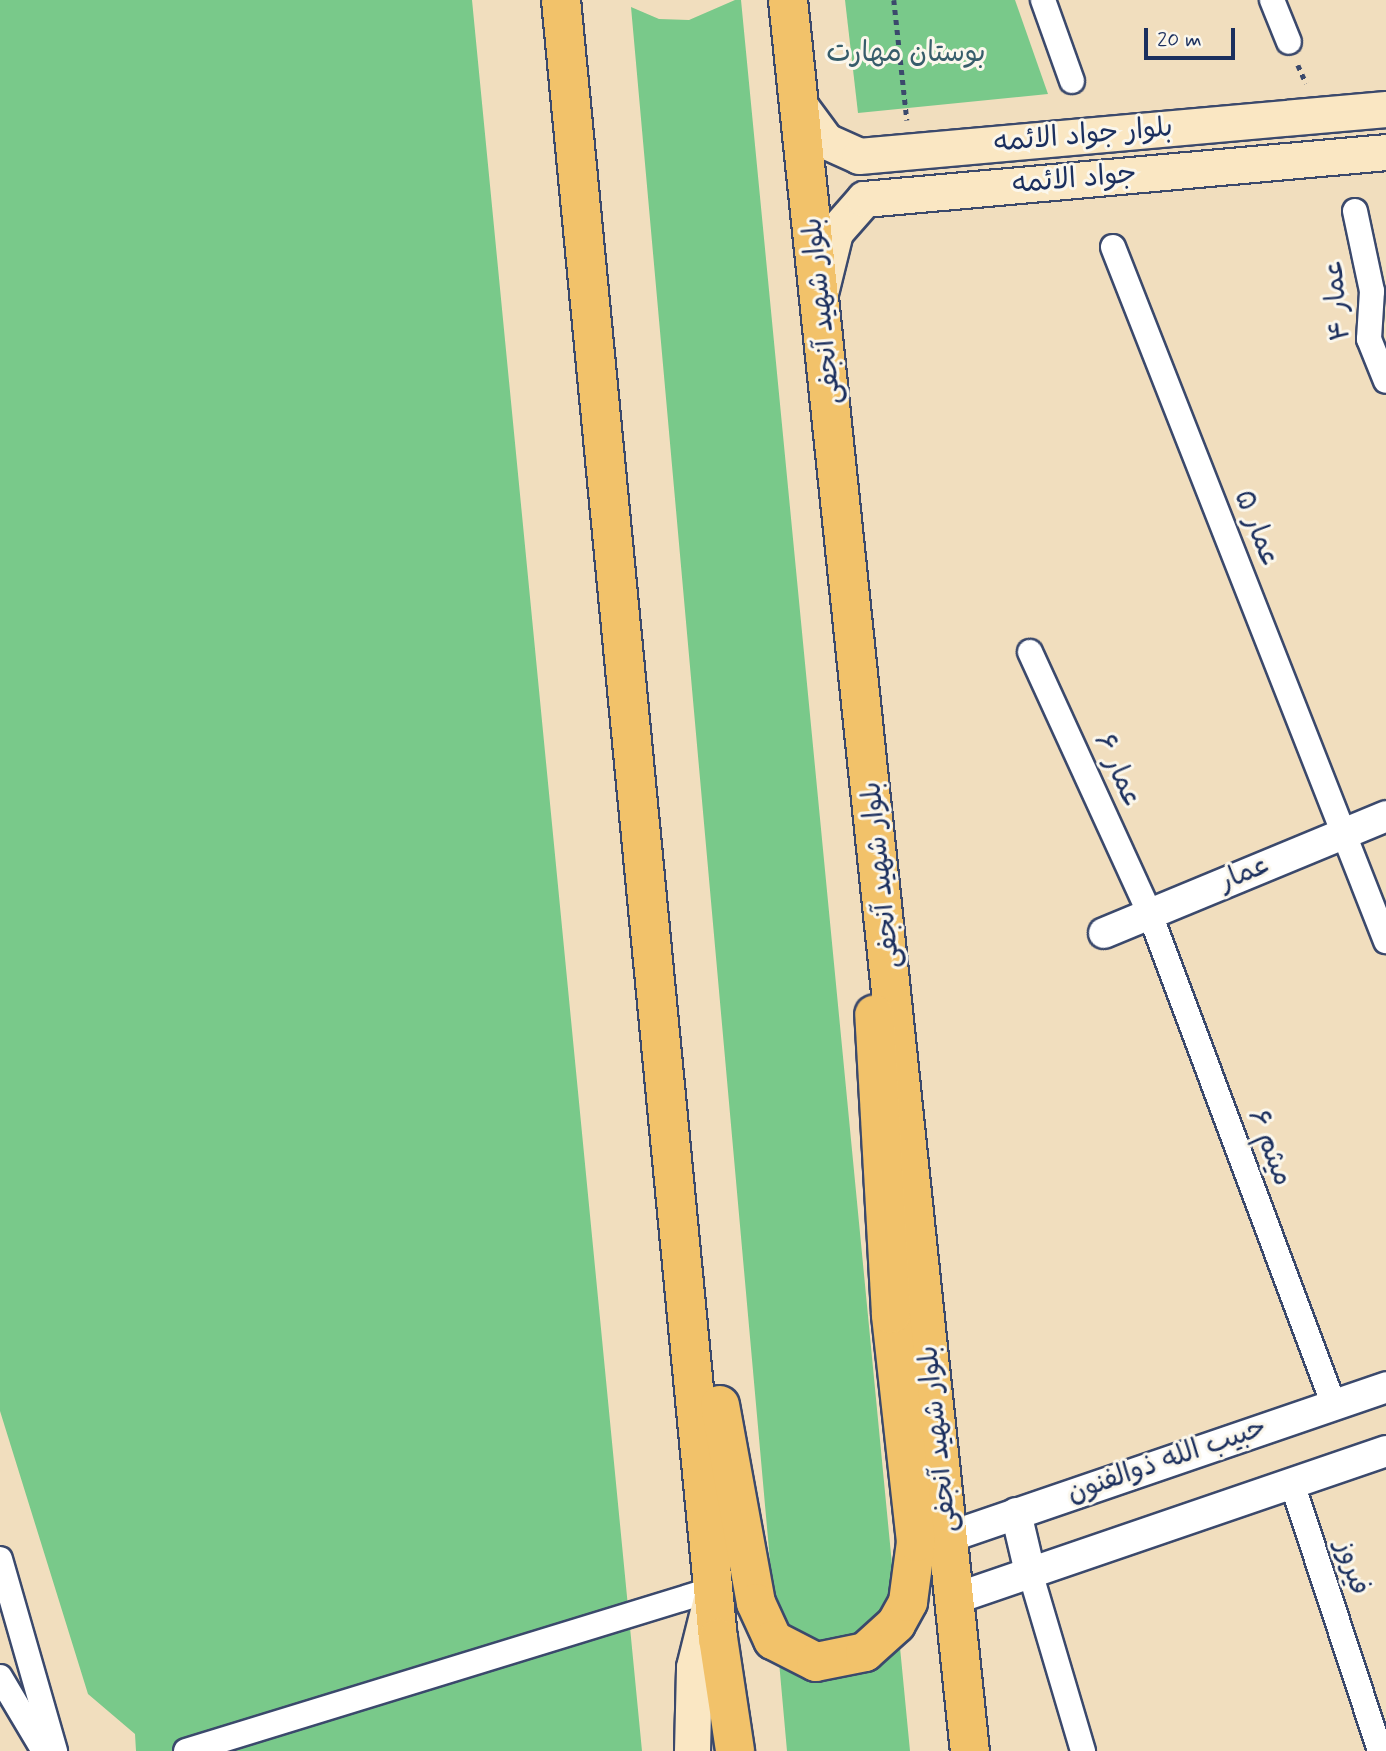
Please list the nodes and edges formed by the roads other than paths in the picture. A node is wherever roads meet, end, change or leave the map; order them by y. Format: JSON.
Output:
{"nodes":[{"id":1,"x":562,"y":0,"type":"edge"},
{"id":2,"x":788,"y":0,"type":"edge"},
{"id":3,"x":1043,"y":0,"type":"edge"},
{"id":4,"x":1272,"y":0,"type":"edge"},
{"id":5,"x":1289,"y":42,"type":"road end"},
{"id":6,"x":1072,"y":81,"type":"dead end"},
{"id":7,"x":800,"y":106,"type":"junction"},
{"id":8,"x":1386,"y":109,"type":"edge"},
{"id":9,"x":1386,"y":152,"type":"edge"},
{"id":10,"x":859,"y":156,"type":"junction"},
{"id":11,"x":864,"y":199,"type":"junction"},
{"id":12,"x":1355,"y":211,"type":"dead end"},
{"id":13,"x":1112,"y":247,"type":"dead end"},
{"id":14,"x":821,"y":289,"type":"junction"},
{"id":15,"x":1386,"y":381,"type":"edge"},
{"id":16,"x":1030,"y":652,"type":"dead end"},
{"id":17,"x":1386,"y":816,"type":"edge"},
{"id":18,"x":1345,"y":833,"type":"junction"},
{"id":19,"x":885,"y":896,"type":"junction"},
{"id":20,"x":1150,"y":914,"type":"junction"},
{"id":21,"x":1104,"y":933,"type":"dead end"},
{"id":22,"x":1386,"y":941,"type":"edge"},
{"id":23,"x":683,"y":1264,"type":"junction"},
{"id":24,"x":1386,"y":1387,"type":"edge"},
{"id":25,"x":1333,"y":1403,"type":"junction"},
{"id":26,"x":1386,"y":1451,"type":"edge"},
{"id":27,"x":1292,"y":1483,"type":"junction"},
{"id":28,"x":1016,"y":1513,"type":"junction"},
{"id":29,"x":949,"y":1537,"type":"junction"},
{"id":30,"x":0,"y":1559,"type":"edge"},
{"id":31,"x":1030,"y":1572,"type":"junction"},
{"id":32,"x":714,"y":1589,"type":"junction"},
{"id":33,"x":954,"y":1599,"type":"junction"},
{"id":34,"x":0,"y":1677,"type":"edge"},
{"id":35,"x":44,"y":1751,"type":"edge"},
{"id":36,"x":55,"y":1751,"type":"edge"},
{"id":37,"x":186,"y":1751,"type":"edge"},
{"id":38,"x":692,"y":1751,"type":"edge"},
{"id":39,"x":735,"y":1751,"type":"edge"},
{"id":40,"x":970,"y":1751,"type":"edge"},
{"id":41,"x":1083,"y":1751,"type":"edge"},
{"id":42,"x":1380,"y":1751,"type":"edge"}],
"edges":[{"from":1,"to":23,"type":"main road"},
{"from":2,"to":7,"type":"main road","name":"بلوار شهید آنجفی"},
{"from":3,"to":6,"type":"street"},
{"from":4,"to":5,"type":"street"},
{"from":7,"to":10,"type":"main road","name":"بلوار جواد الائمه"},
{"from":7,"to":14,"type":"main road","name":"بلوار شهید آنجفی"},
{"from":8,"to":10,"type":"main road","name":"بلوار جواد الائمه"},
{"from":9,"to":11,"type":"main road","name":"جواد الائمه"},
{"from":10,"to":11,"type":"main road"},
{"from":11,"to":14,"type":"main road"},
{"from":12,"to":15,"type":"street","name":"عمار ۴"},
{"from":13,"to":18,"type":"street","name":"عمار ۵"},
{"from":14,"to":19,"type":"main road","name":"بلوار شهید آنجفی"},
{"from":16,"to":20,"type":"street","name":"عمار ۶"},
{"from":17,"to":18,"type":"street","name":"عمار"},
{"from":18,"to":20,"type":"street","name":"عمار"},
{"from":18,"to":22,"type":"street","name":"عمار ۵"},
{"from":19,"to":23,"type":"main road"},
{"from":19,"to":29,"type":"main road","name":"بلوار شهید آنجفی"},
{"from":20,"to":21,"type":"street","name":"عمار"},
{"from":20,"to":25,"type":"street","name":"میثم ۶"},
{"from":23,"to":32,"type":"main road"},
{"from":24,"to":25,"type":"street","name":"حبیب الله ذوالفنون"},
{"from":25,"to":28,"type":"street","name":"حبیب الله ذوالفنون"},
{"from":26,"to":27,"type":"street"},
{"from":27,"to":31,"type":"street"},
{"from":27,"to":42,"type":"street","name":"فیروز"},
{"from":28,"to":29,"type":"street","name":"حبیب الله ذوالفنون"},
{"from":28,"to":31,"type":"street"},
{"from":29,"to":33,"type":"main road","name":"بلوار شهید آنجفی"},
{"from":30,"to":36,"type":"street"},
{"from":31,"to":33,"type":"street"},
{"from":31,"to":41,"type":"street"},
{"from":32,"to":37,"type":"street"},
{"from":32,"to":38,"type":"main road"},
{"from":32,"to":39,"type":"main road"},
{"from":33,"to":40,"type":"main road","name":"بلوار شهید آنجفی"},
{"from":34,"to":35,"type":"street"}]}
